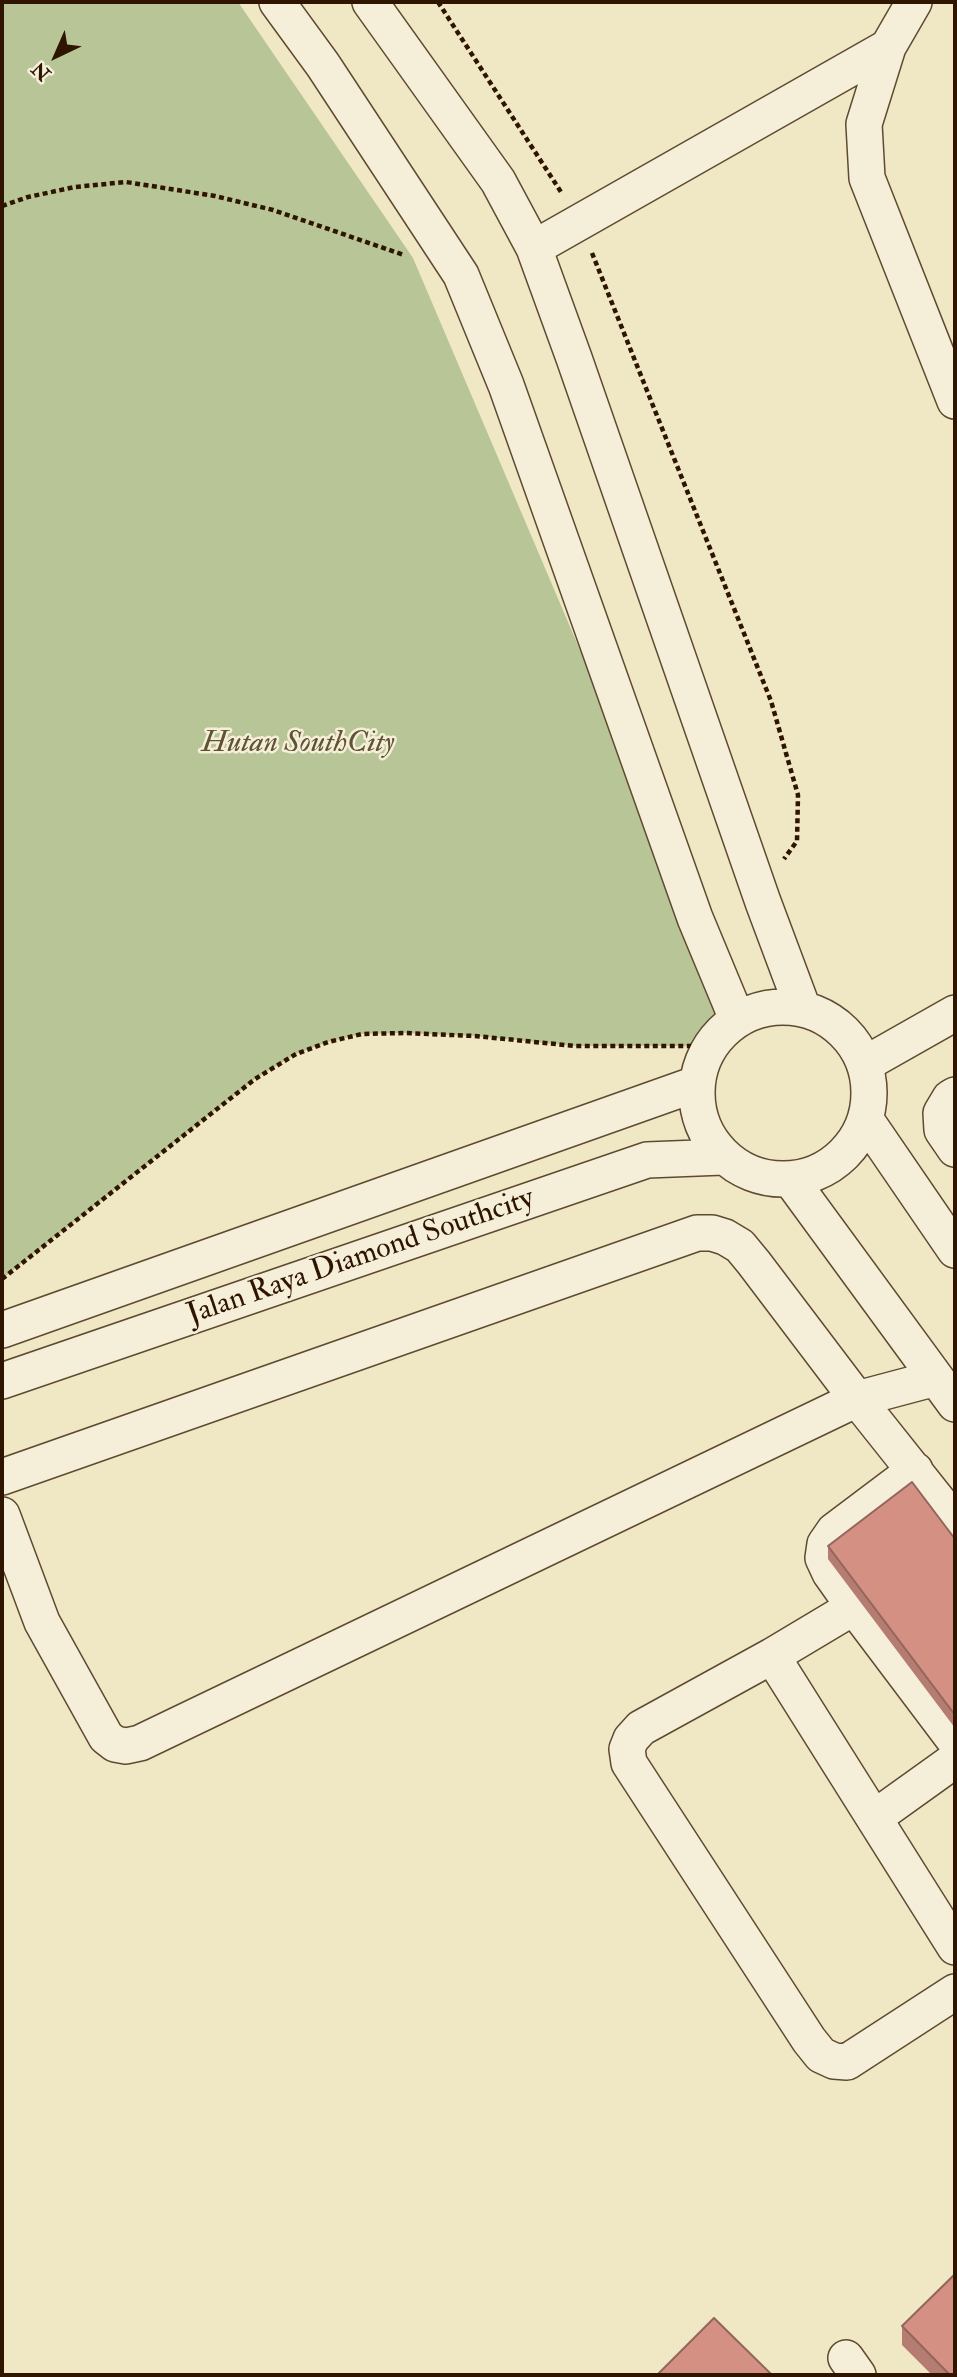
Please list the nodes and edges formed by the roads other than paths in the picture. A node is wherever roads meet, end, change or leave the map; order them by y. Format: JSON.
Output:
{"nodes":[{"id":1,"x":276,"y":2,"type":"edge"},
{"id":2,"x":370,"y":2,"type":"edge"},
{"id":3,"x":914,"y":2,"type":"edge"},
{"id":4,"x":888,"y":47,"type":"junction"},
{"id":5,"x":534,"y":248,"type":"junction"},
{"id":6,"x":955,"y":401,"type":"edge"},
{"id":7,"x":803,"y":1009,"type":"junction"},
{"id":8,"x":955,"y":1013,"type":"edge"},
{"id":9,"x":737,"y":1018,"type":"junction"},
{"id":10,"x":865,"y":1064,"type":"junction"},
{"id":11,"x":696,"y":1084,"type":"junction"},
{"id":12,"x":955,"y":1095,"type":"edge"},
{"id":13,"x":866,"y":1120,"type":"junction"},
{"id":14,"x":955,"y":1149,"type":"edge"},
{"id":15,"x":723,"y":1157,"type":"junction"},
{"id":16,"x":791,"y":1180,"type":"junction"},
{"id":17,"x":943,"y":1222,"type":"edge"},
{"id":18,"x":955,"y":1250,"type":"edge"},
{"id":19,"x":2,"y":1330,"type":"edge"},
{"id":20,"x":2,"y":1381,"type":"edge"},
{"id":21,"x":946,"y":1391,"type":"edge"},
{"id":22,"x":857,"y":1399,"type":"junction"},
{"id":23,"x":915,"y":1470,"type":"junction"},
{"id":24,"x":2,"y":1477,"type":"edge"},
{"id":25,"x":2,"y":1515,"type":"edge"},
{"id":26,"x":955,"y":1522,"type":"edge"},
{"id":27,"x":854,"y":1607,"type":"junction"},
{"id":28,"x":772,"y":1656,"type":"junction"},
{"id":29,"x":955,"y":1741,"type":"edge"},
{"id":30,"x":955,"y":1760,"type":"edge"},
{"id":31,"x":874,"y":1818,"type":"junction"},
{"id":32,"x":955,"y":1947,"type":"edge"},
{"id":33,"x":955,"y":1992,"type":"edge"}],
"edges":[{"from":1,"to":9,"type":"street"},
{"from":2,"to":5,"type":"street"},
{"from":3,"to":4,"type":"street"},
{"from":4,"to":5,"type":"street"},
{"from":4,"to":6,"type":"street"},
{"from":5,"to":7,"type":"street"},
{"from":7,"to":9,"type":"street"},
{"from":7,"to":10,"type":"street"},
{"from":8,"to":10,"type":"street"},
{"from":9,"to":11,"type":"street"},
{"from":10,"to":13,"type":"street"},
{"from":11,"to":15,"type":"street"},
{"from":11,"to":19,"type":"street","name":"Jalan Raya Diamond Southcity"},
{"from":12,"to":14,"type":"street"},
{"from":13,"to":16,"type":"street"},
{"from":13,"to":17,"type":"street"},
{"from":15,"to":16,"type":"street"},
{"from":15,"to":20,"type":"street","name":"Jalan Raya Diamond Southcity"},
{"from":16,"to":21,"type":"street"},
{"from":17,"to":18,"type":"street"},
{"from":21,"to":22,"type":"street"},
{"from":22,"to":23,"type":"street"},
{"from":22,"to":24,"type":"street"},
{"from":22,"to":25,"type":"street"},
{"from":23,"to":26,"type":"street"},
{"from":23,"to":27,"type":"street"},
{"from":27,"to":28,"type":"street"},
{"from":27,"to":29,"type":"street"},
{"from":28,"to":31,"type":"street"},
{"from":28,"to":33,"type":"street"},
{"from":30,"to":31,"type":"street"},
{"from":31,"to":32,"type":"street"}]}
